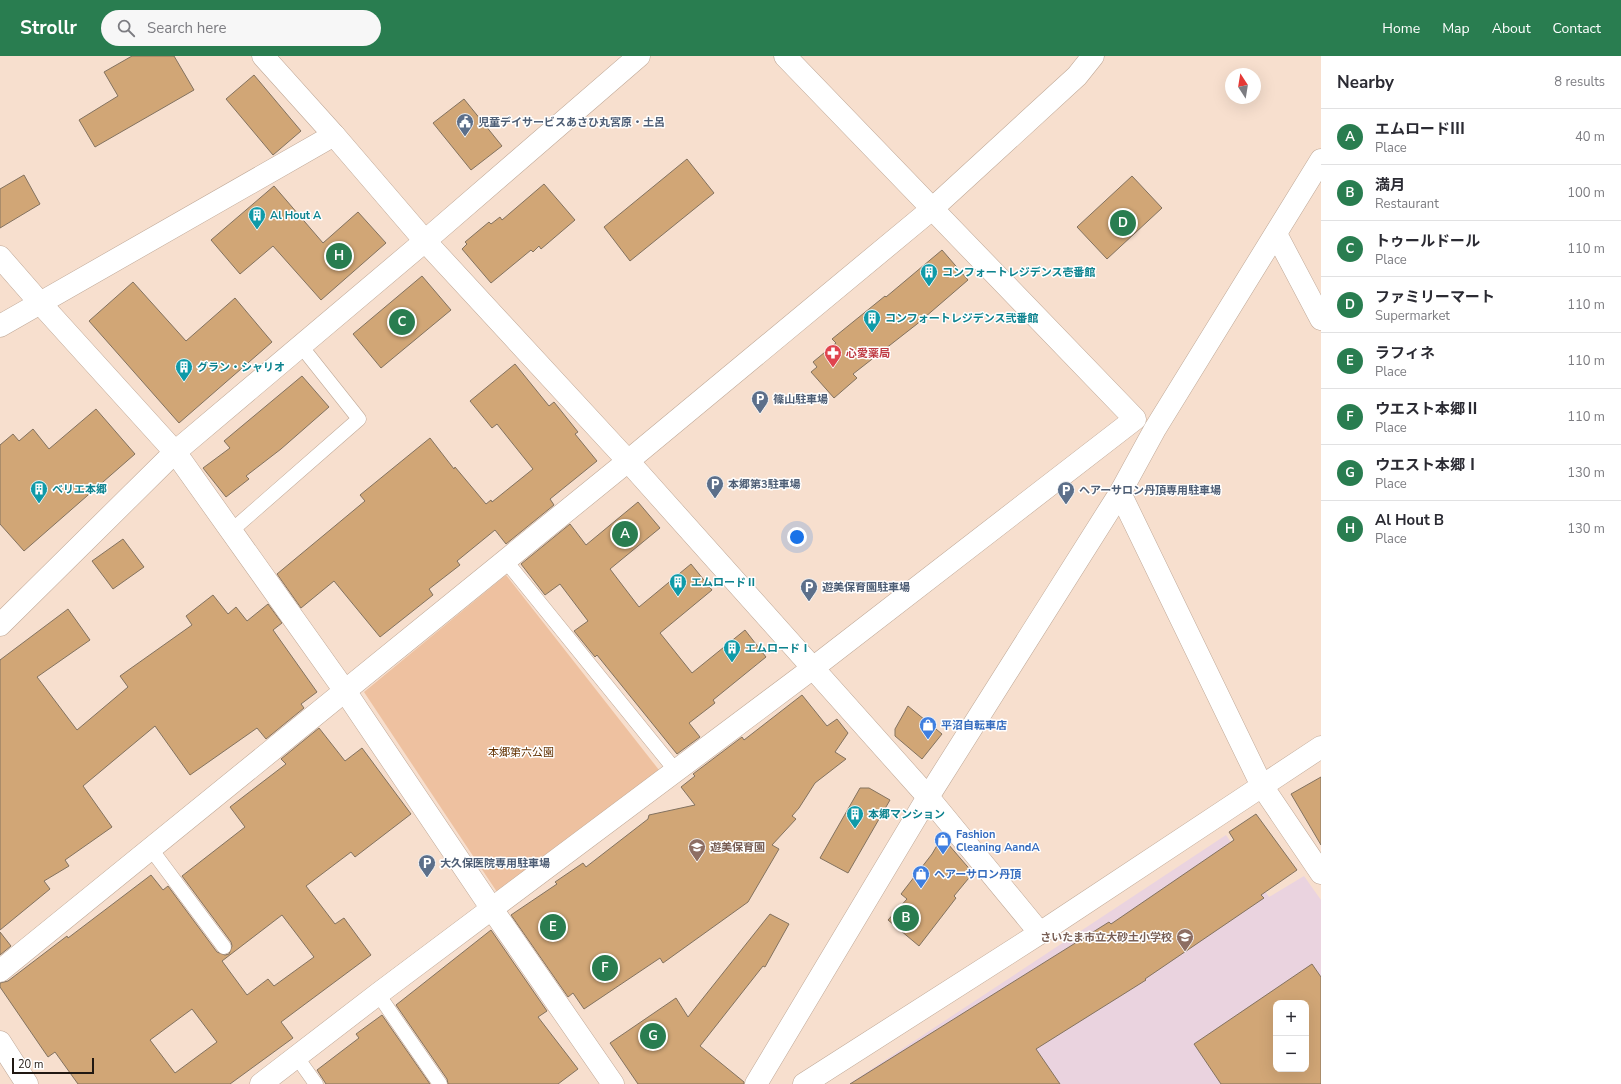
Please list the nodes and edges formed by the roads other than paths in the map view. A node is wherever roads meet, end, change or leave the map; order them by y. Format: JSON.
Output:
{"nodes":[{"id":1,"x":639,"y":56,"type":"edge"},
{"id":2,"x":786,"y":56,"type":"edge"},
{"id":3,"x":1094,"y":56,"type":"edge"},
{"id":4,"x":265,"y":57,"type":"edge"},
{"id":5,"x":334,"y":136,"type":"junction"},
{"id":6,"x":1321,"y":160,"type":"edge"},
{"id":7,"x":932,"y":209,"type":"junction"},
{"id":8,"x":1276,"y":234,"type":"junction"},
{"id":9,"x":425,"y":241,"type":"junction"},
{"id":10,"x":0,"y":257,"type":"edge"},
{"id":11,"x":40,"y":304,"type":"junction"},
{"id":12,"x":1321,"y":320,"type":"edge"},
{"id":13,"x":0,"y":326,"type":"edge"},
{"id":14,"x":301,"y":346,"type":"junction"},
{"id":15,"x":1135,"y":419,"type":"junction"},
{"id":16,"x":1156,"y":428,"type":"junction"},
{"id":17,"x":175,"y":452,"type":"junction"},
{"id":18,"x":628,"y":461,"type":"junction"},
{"id":19,"x":1120,"y":493,"type":"junction"},
{"id":20,"x":231,"y":531,"type":"junction"},
{"id":21,"x":505,"y":560,"type":"junction"},
{"id":22,"x":0,"y":624,"type":"edge"},
{"id":23,"x":813,"y":668,"type":"junction"},
{"id":24,"x":345,"y":691,"type":"junction"},
{"id":25,"x":1321,"y":747,"type":"edge"},
{"id":26,"x":676,"y":771,"type":"junction"},
{"id":27,"x":1262,"y":786,"type":"junction"},
{"id":28,"x":928,"y":797,"type":"junction"},
{"id":29,"x":151,"y":848,"type":"junction"},
{"id":30,"x":1321,"y":873,"type":"edge"},
{"id":31,"x":492,"y":909,"type":"junction"},
{"id":32,"x":1040,"y":933,"type":"junction"},
{"id":33,"x":224,"y":947,"type":"dead end"},
{"id":34,"x":0,"y":971,"type":"edge"},
{"id":35,"x":378,"y":994,"type":"junction"},
{"id":36,"x":0,"y":1042,"type":"edge"},
{"id":37,"x":296,"y":1056,"type":"junction"},
{"id":38,"x":27,"y":1084,"type":"edge"},
{"id":39,"x":261,"y":1084,"type":"edge"},
{"id":40,"x":316,"y":1084,"type":"edge"},
{"id":41,"x":440,"y":1084,"type":"edge"},
{"id":42,"x":613,"y":1084,"type":"edge"},
{"id":43,"x":756,"y":1084,"type":"edge"},
{"id":44,"x":804,"y":1084,"type":"edge"}],
"edges":[{"from":1,"to":9,"type":"street"},
{"from":2,"to":7,"type":"street"},
{"from":3,"to":7,"type":"street"},
{"from":4,"to":5,"type":"street"},
{"from":5,"to":9,"type":"street"},
{"from":5,"to":11,"type":"street"},
{"from":6,"to":8,"type":"street"},
{"from":7,"to":15,"type":"street"},
{"from":7,"to":18,"type":"street"},
{"from":8,"to":12,"type":"street"},
{"from":8,"to":16,"type":"street"},
{"from":9,"to":14,"type":"street"},
{"from":9,"to":18,"type":"street"},
{"from":10,"to":11,"type":"street"},
{"from":11,"to":13,"type":"street"},
{"from":11,"to":17,"type":"street"},
{"from":14,"to":17,"type":"street"},
{"from":14,"to":20,"type":"lane"},
{"from":15,"to":16,"type":"street"},
{"from":15,"to":23,"type":"street"},
{"from":16,"to":19,"type":"street"},
{"from":17,"to":20,"type":"street"},
{"from":17,"to":22,"type":"street"},
{"from":18,"to":21,"type":"street"},
{"from":18,"to":23,"type":"street"},
{"from":19,"to":27,"type":"street"},
{"from":19,"to":28,"type":"street"},
{"from":20,"to":24,"type":"street"},
{"from":21,"to":24,"type":"street"},
{"from":21,"to":26,"type":"lane"},
{"from":23,"to":26,"type":"street"},
{"from":23,"to":28,"type":"street"},
{"from":24,"to":29,"type":"street"},
{"from":24,"to":31,"type":"street"},
{"from":25,"to":27,"type":"street"},
{"from":26,"to":31,"type":"street"},
{"from":27,"to":30,"type":"street"},
{"from":27,"to":32,"type":"street"},
{"from":28,"to":32,"type":"street"},
{"from":28,"to":43,"type":"street"},
{"from":29,"to":33,"type":"lane"},
{"from":29,"to":34,"type":"street"},
{"from":31,"to":35,"type":"street"},
{"from":31,"to":42,"type":"street"},
{"from":32,"to":44,"type":"street"},
{"from":35,"to":37,"type":"street"},
{"from":35,"to":41,"type":"lane"},
{"from":36,"to":38,"type":"street"},
{"from":37,"to":39,"type":"street"},
{"from":37,"to":40,"type":"lane"}]}
